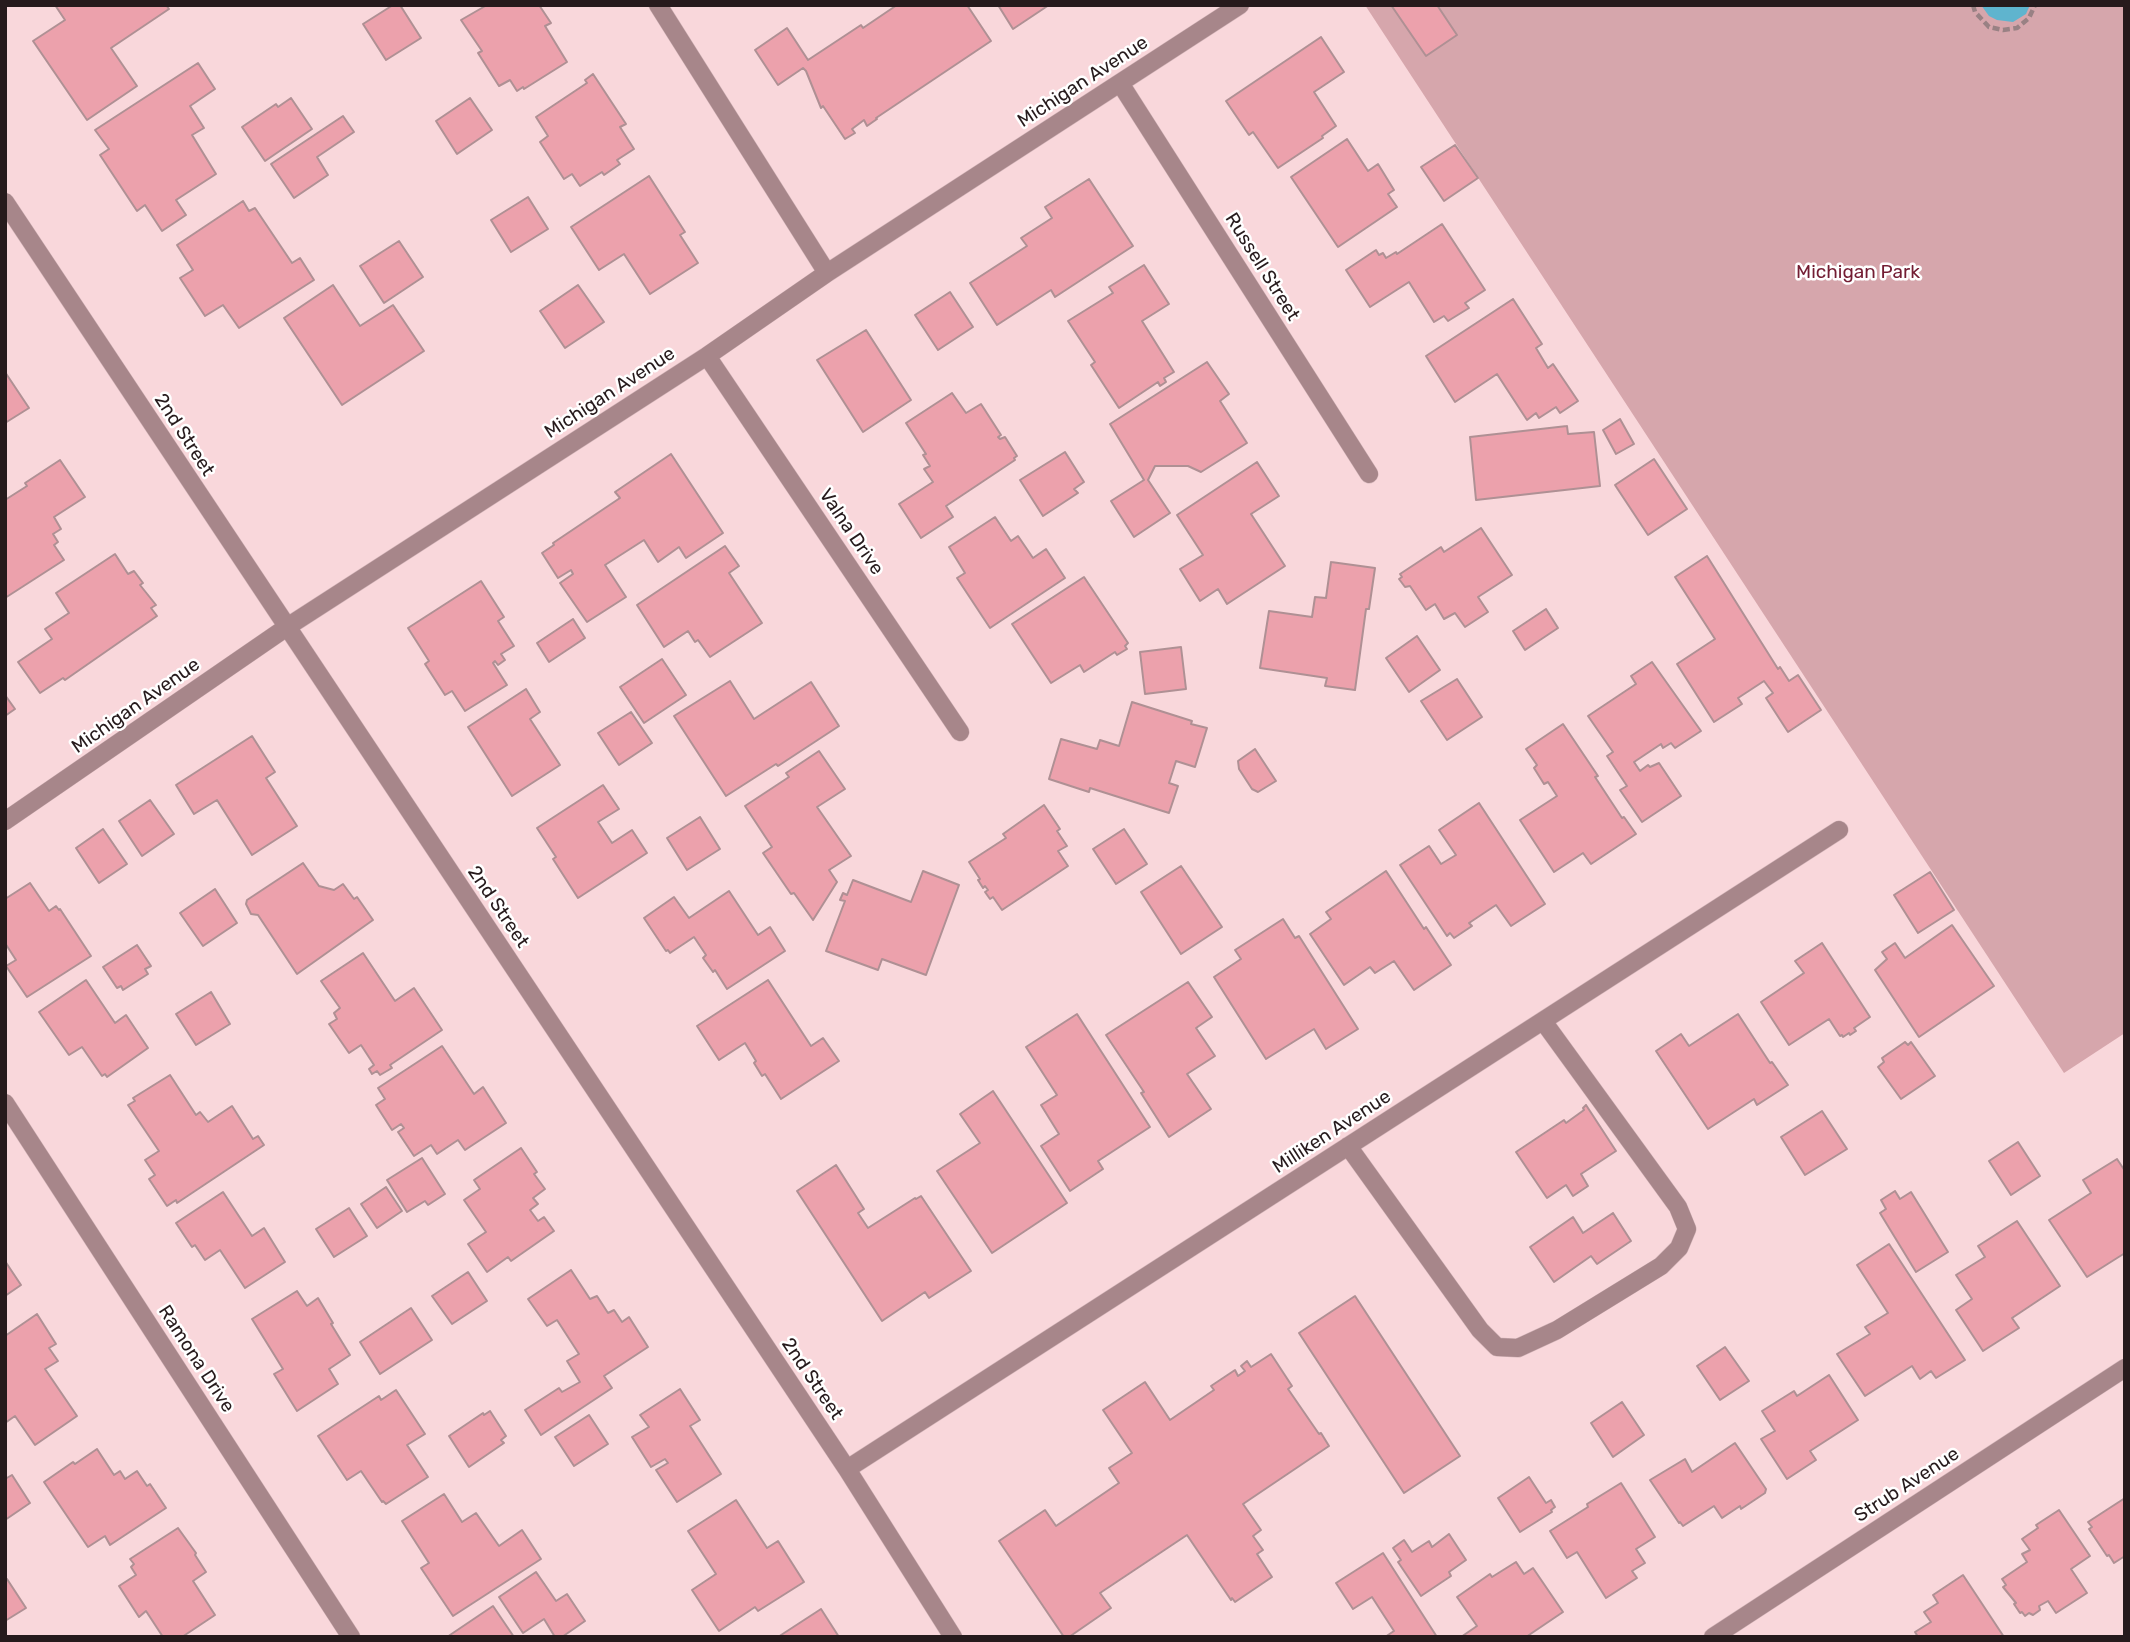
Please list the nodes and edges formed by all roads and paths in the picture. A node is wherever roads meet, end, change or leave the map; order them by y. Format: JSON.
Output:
{"nodes":[{"id":1,"x":658,"y":5,"type":"edge"},
{"id":2,"x":1240,"y":5,"type":"edge"},
{"id":3,"x":1973,"y":5,"type":"edge"},
{"id":4,"x":2035,"y":5,"type":"edge"},
{"id":5,"x":1120,"y":83,"type":"junction"},
{"id":6,"x":7,"y":209,"type":"edge"},
{"id":7,"x":827,"y":273,"type":"junction"},
{"id":8,"x":707,"y":356,"type":"junction"},
{"id":9,"x":1369,"y":474,"type":"dead end"},
{"id":10,"x":286,"y":627,"type":"junction"},
{"id":11,"x":960,"y":732,"type":"dead end"},
{"id":12,"x":5,"y":821,"type":"edge"},
{"id":13,"x":1839,"y":830,"type":"dead end"},
{"id":14,"x":1543,"y":1021,"type":"junction"},
{"id":15,"x":5,"y":1103,"type":"edge"},
{"id":16,"x":1348,"y":1146,"type":"junction"},
{"id":17,"x":2125,"y":1368,"type":"edge"},
{"id":18,"x":847,"y":1469,"type":"junction"},
{"id":19,"x":351,"y":1637,"type":"edge"},
{"id":20,"x":953,"y":1637,"type":"edge"},
{"id":21,"x":1713,"y":1637,"type":"edge"}],
"edges":[{"from":1,"to":7,"type":"street"},
{"from":2,"to":5,"type":"street","name":"Michigan Avenue"},
{"from":3,"to":4,"type":"path"},
{"from":5,"to":7,"type":"street","name":"Michigan Avenue"},
{"from":5,"to":9,"type":"street","name":"Russell Street"},
{"from":6,"to":10,"type":"street","name":"2nd Street"},
{"from":7,"to":8,"type":"street","name":"Michigan Avenue"},
{"from":8,"to":10,"type":"street","name":"Michigan Avenue"},
{"from":8,"to":11,"type":"street","name":"Valna Drive"},
{"from":10,"to":12,"type":"street","name":"Michigan Avenue"},
{"from":10,"to":18,"type":"street","name":"2nd Street"},
{"from":13,"to":14,"type":"street","name":"Milliken Avenue"},
{"from":14,"to":16,"type":"street","name":"Milliken Avenue"},
{"from":14,"to":16,"type":"street"},
{"from":15,"to":19,"type":"street","name":"Ramona Drive"},
{"from":16,"to":18,"type":"street","name":"Milliken Avenue"},
{"from":17,"to":21,"type":"street","name":"Strub Avenue"},
{"from":18,"to":20,"type":"street","name":"2nd Street"}]}
